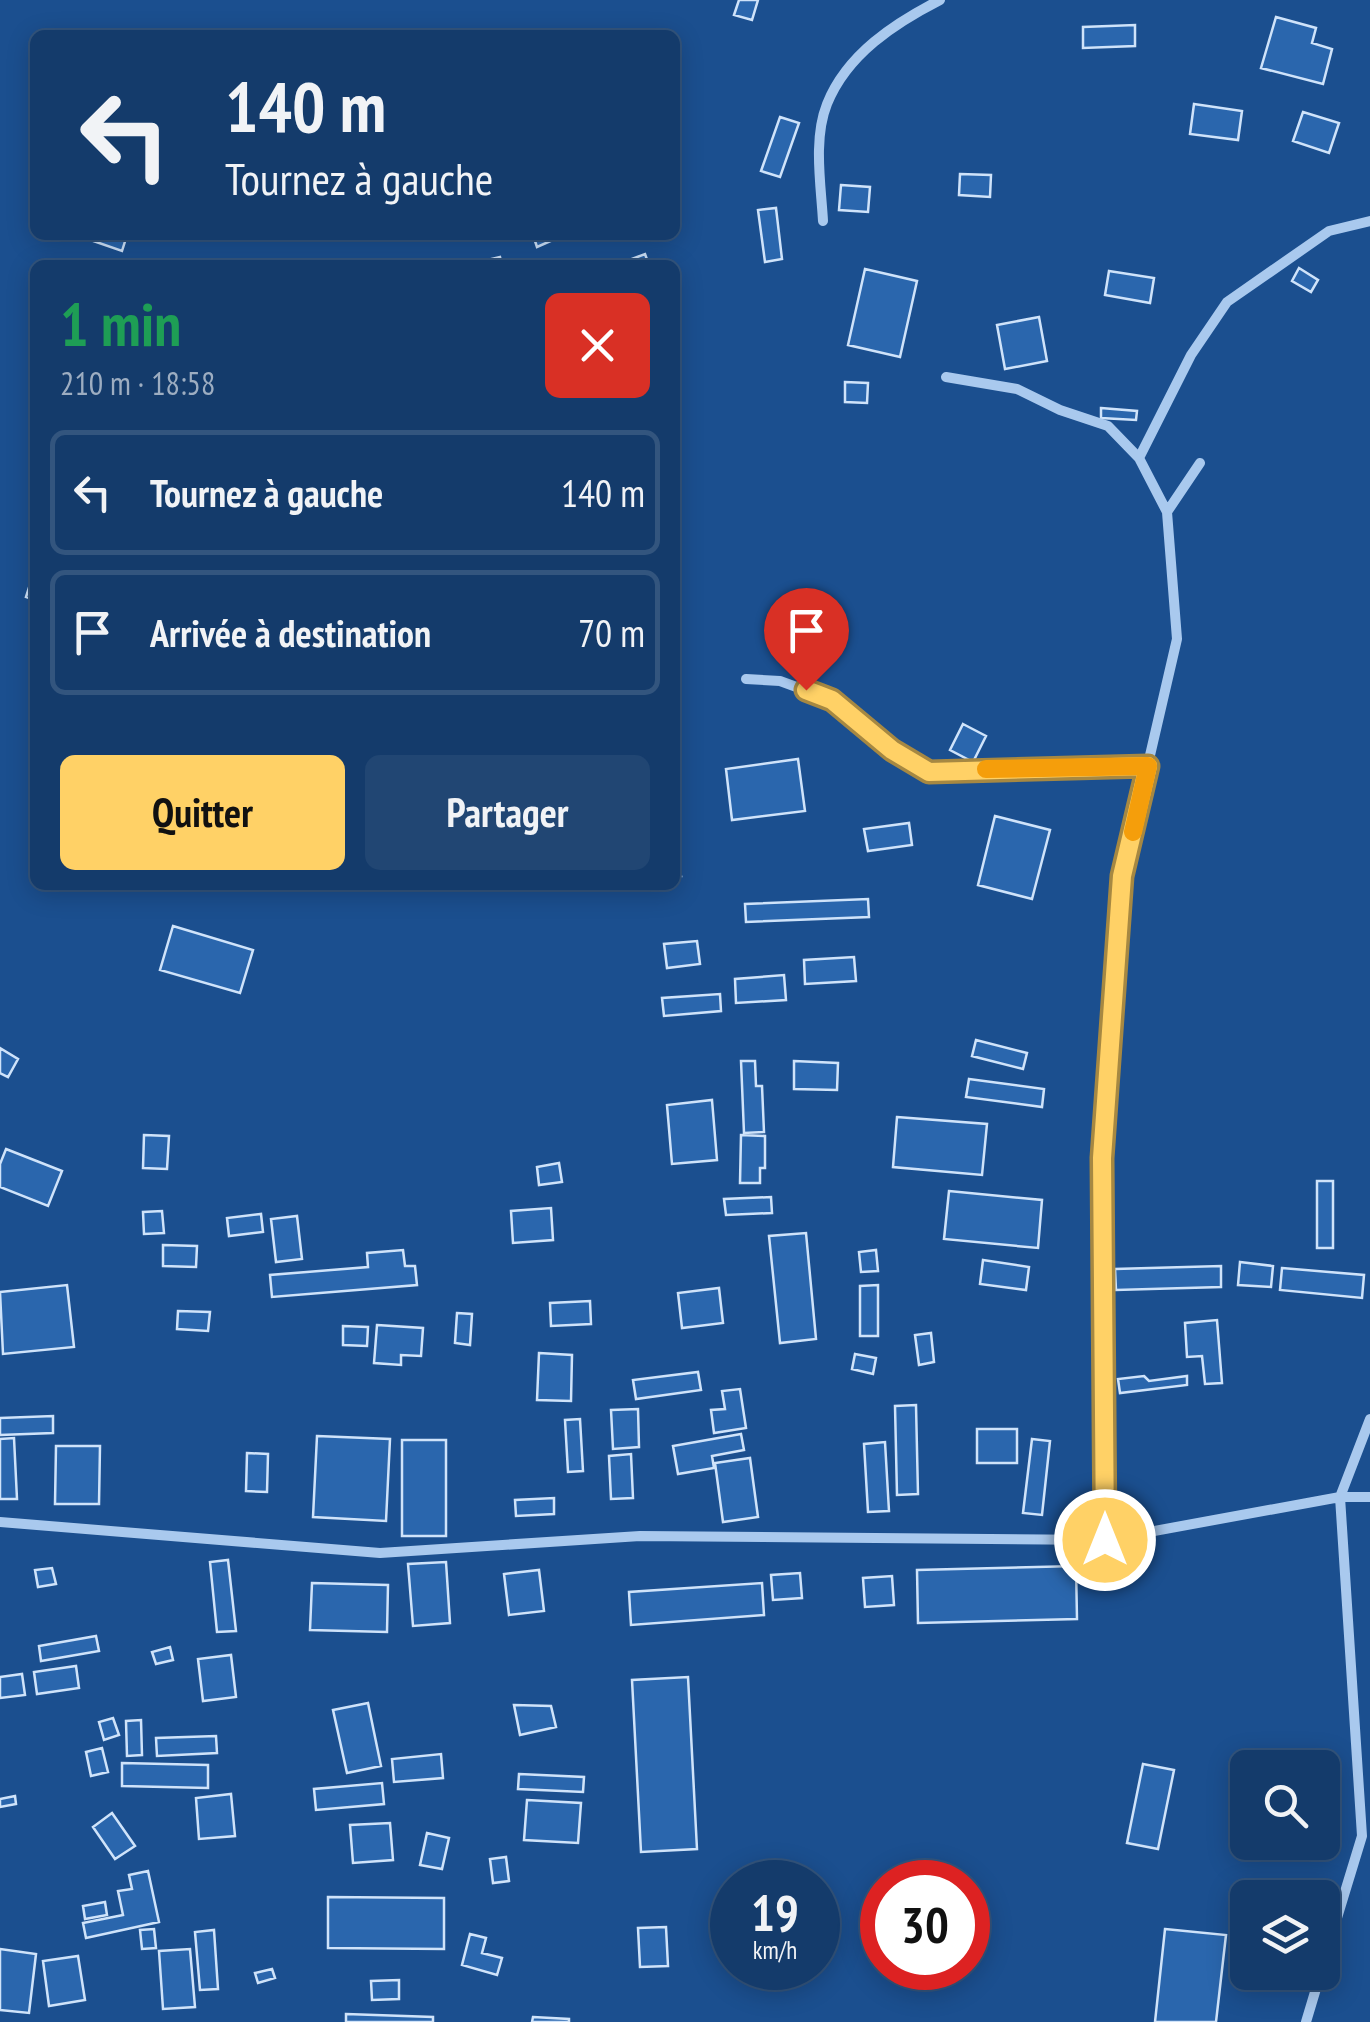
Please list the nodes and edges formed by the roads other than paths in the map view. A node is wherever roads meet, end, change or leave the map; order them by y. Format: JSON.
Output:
{"nodes":[{"id":1,"x":940,"y":0,"type":"edge"},
{"id":2,"x":823,"y":221,"type":"dead end"},
{"id":3,"x":1370,"y":221,"type":"edge"},
{"id":4,"x":946,"y":377,"type":"dead end"},
{"id":5,"x":1139,"y":458,"type":"junction"},
{"id":6,"x":1200,"y":463,"type":"dead end"},
{"id":7,"x":1166,"y":512,"type":"junction"},
{"id":8,"x":746,"y":680,"type":"dead end"},
{"id":9,"x":1148,"y":766,"type":"junction"},
{"id":10,"x":1370,"y":1419,"type":"edge"},
{"id":11,"x":1370,"y":1496,"type":"edge"},
{"id":12,"x":1340,"y":1497,"type":"junction"},
{"id":13,"x":0,"y":1522,"type":"edge"},
{"id":14,"x":1105,"y":1540,"type":"junction"},
{"id":15,"x":1340,"y":1910,"type":"edge"},
{"id":16,"x":1316,"y":1990,"type":"edge"},
{"id":17,"x":1306,"y":2022,"type":"edge"}],
"edges":[{"from":1,"to":2,"type":"street"},
{"from":3,"to":5,"type":"street"},
{"from":4,"to":5,"type":"street"},
{"from":5,"to":7,"type":"street"},
{"from":6,"to":7,"type":"street"},
{"from":7,"to":9,"type":"street"},
{"from":8,"to":9,"type":"street"},
{"from":9,"to":14,"type":"street"},
{"from":10,"to":12,"type":"street"},
{"from":11,"to":12,"type":"street"},
{"from":12,"to":14,"type":"street"},
{"from":12,"to":15,"type":"street"},
{"from":13,"to":14,"type":"street"},
{"from":16,"to":17,"type":"street"}]}
